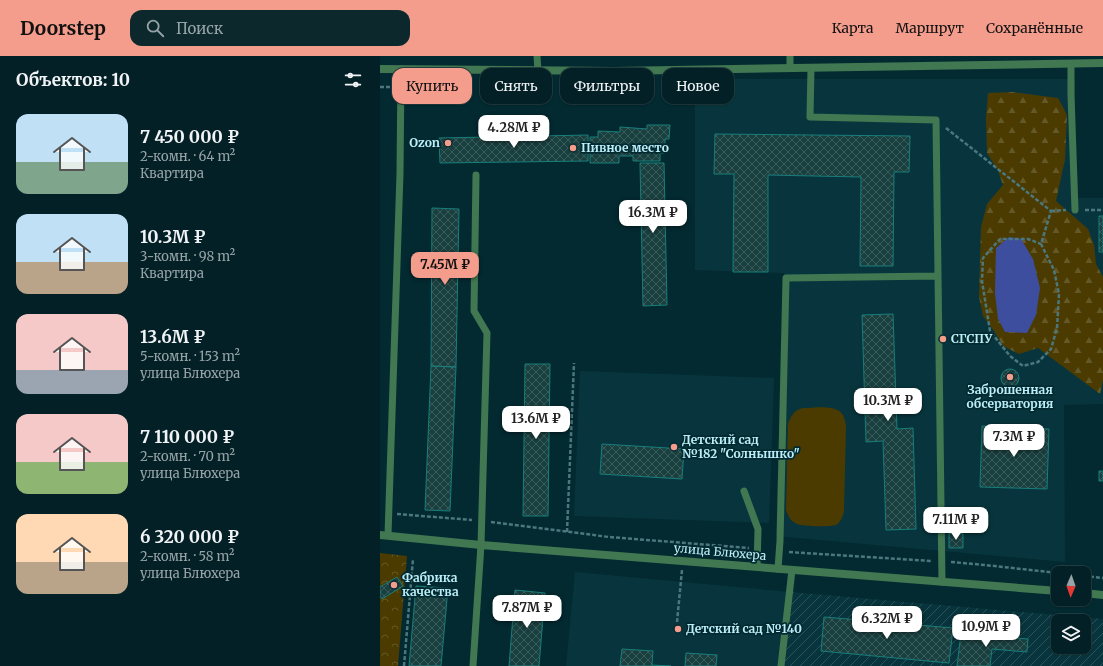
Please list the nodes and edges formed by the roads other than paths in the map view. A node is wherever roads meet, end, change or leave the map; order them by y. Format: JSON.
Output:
{"nodes":[{"id":1,"x":537,"y":56,"type":"edge"},
{"id":2,"x":790,"y":56,"type":"edge"},
{"id":3,"x":1103,"y":63,"type":"edge"},
{"id":4,"x":1071,"y":64,"type":"junction"},
{"id":5,"x":538,"y":68,"type":"edge"},
{"id":6,"x":790,"y":68,"type":"junction"},
{"id":7,"x":811,"y":68,"type":"junction"},
{"id":8,"x":380,"y":69,"type":"edge"},
{"id":9,"x":392,"y":69,"type":"edge"},
{"id":10,"x":552,"y":71,"type":"edge"},
{"id":11,"x":401,"y":104,"type":"edge"},
{"id":12,"x":476,"y":175,"type":"dead end"},
{"id":13,"x":1075,"y":210,"type":"dead end"},
{"id":14,"x":938,"y":276,"type":"junction"},
{"id":15,"x":744,"y":491,"type":"dead end"},
{"id":16,"x":384,"y":535,"type":"edge"},
{"id":17,"x":481,"y":545,"type":"junction"},
{"id":18,"x":757,"y":567,"type":"junction"},
{"id":19,"x":778,"y":569,"type":"junction"},
{"id":20,"x":792,"y":570,"type":"junction"},
{"id":21,"x":942,"y":582,"type":"junction"},
{"id":22,"x":1051,"y":590,"type":"edge"},
{"id":23,"x":1091,"y":594,"type":"edge"},
{"id":24,"x":1103,"y":595,"type":"edge"},
{"id":25,"x":473,"y":666,"type":"edge"},
{"id":26,"x":781,"y":666,"type":"edge"}],
"edges":[{"from":1,"to":5,"type":"lane"},
{"from":2,"to":6,"type":"lane"},
{"from":3,"to":4,"type":"street"},
{"from":4,"to":7,"type":"street"},
{"from":4,"to":13,"type":"lane"},
{"from":6,"to":7,"type":"street"},
{"from":6,"to":10,"type":"street"},
{"from":7,"to":14,"type":"lane"},
{"from":8,"to":9,"type":"street"},
{"from":11,"to":16,"type":"lane"},
{"from":12,"to":17,"type":"lane"},
{"from":14,"to":19,"type":"lane"},
{"from":14,"to":21,"type":"lane"},
{"from":15,"to":18,"type":"lane"},
{"from":16,"to":17,"type":"street","name":"улица Блюхера"},
{"from":17,"to":18,"type":"street","name":"улица Блюхера"},
{"from":17,"to":25,"type":"lane"},
{"from":18,"to":19,"type":"street","name":"улица Блюхера"},
{"from":19,"to":20,"type":"street","name":"улица Блюхера"},
{"from":20,"to":21,"type":"street","name":"улица Блюхера"},
{"from":20,"to":26,"type":"lane"},
{"from":21,"to":22,"type":"street","name":"улица Блюхера"},
{"from":23,"to":24,"type":"street"}]}
